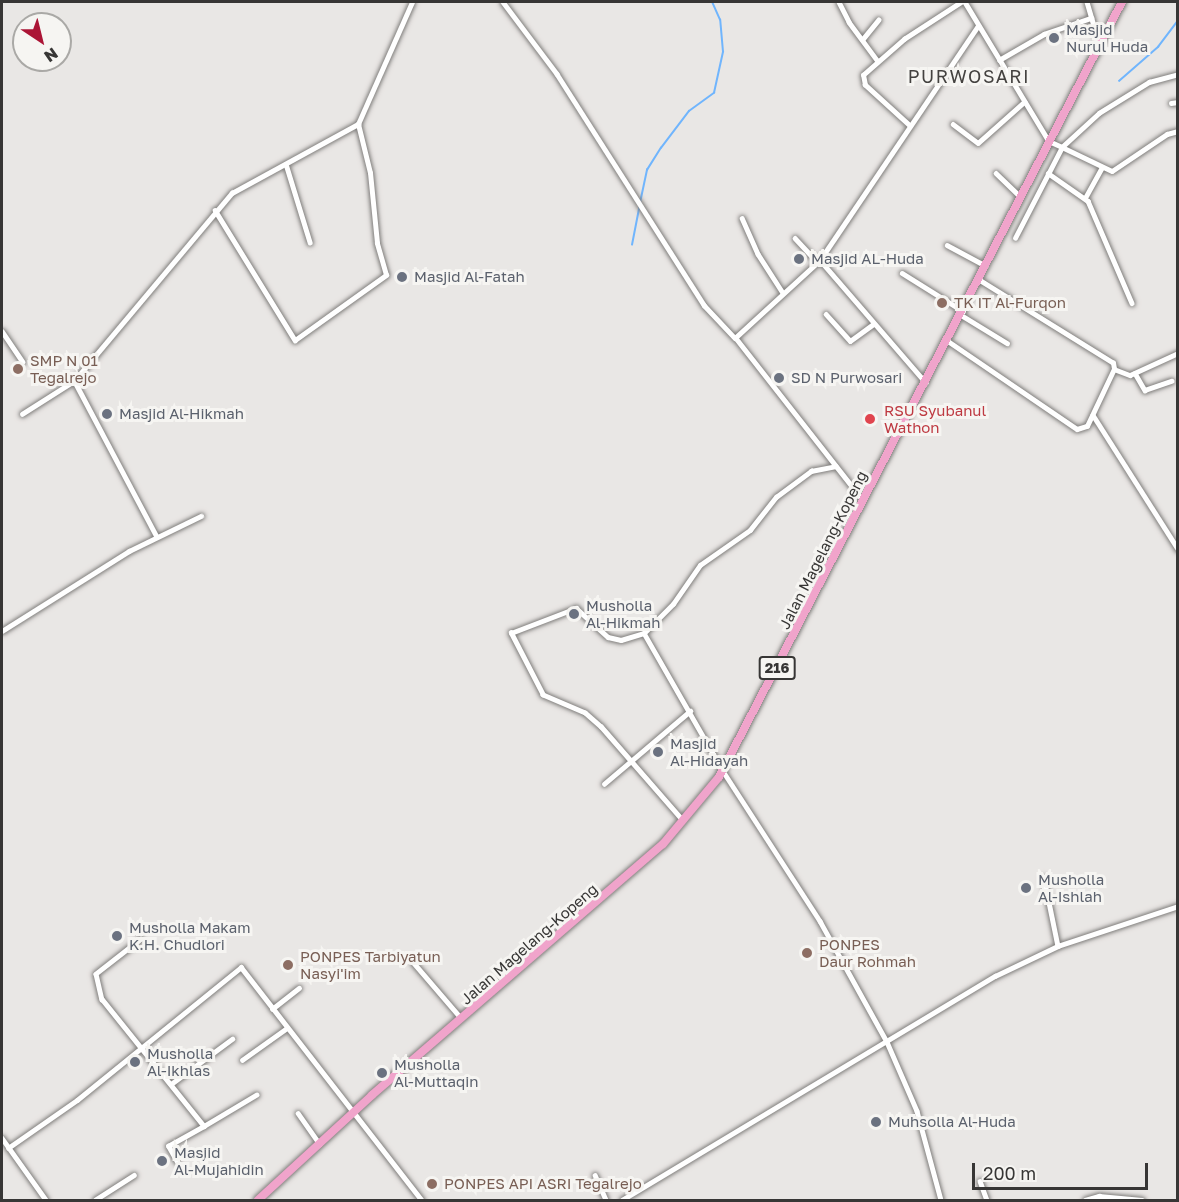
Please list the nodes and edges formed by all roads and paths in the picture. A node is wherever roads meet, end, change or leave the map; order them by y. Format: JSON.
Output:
{"nodes":[{"id":1,"x":412,"y":2,"type":"edge"},
{"id":2,"x":503,"y":2,"type":"edge"},
{"id":3,"x":839,"y":2,"type":"edge"},
{"id":4,"x":963,"y":2,"type":"edge"},
{"id":5,"x":1087,"y":2,"type":"edge"},
{"id":6,"x":1122,"y":2,"type":"edge"},
{"id":7,"x":1091,"y":18,"type":"junction"},
{"id":8,"x":878,"y":20,"type":"dead end"},
{"id":9,"x":978,"y":26,"type":"junction"},
{"id":10,"x":862,"y":40,"type":"junction"},
{"id":11,"x":1099,"y":43,"type":"junction"},
{"id":12,"x":877,"y":60,"type":"junction"},
{"id":13,"x":999,"y":60,"type":"junction"},
{"id":14,"x":1178,"y":74,"type":"edge"},
{"id":15,"x":1024,"y":102,"type":"junction"},
{"id":16,"x":1178,"y":102,"type":"edge"},
{"id":17,"x":1171,"y":103,"type":"dead end"},
{"id":18,"x":358,"y":124,"type":"junction"},
{"id":19,"x":953,"y":124,"type":"dead end"},
{"id":20,"x":910,"y":126,"type":"junction"},
{"id":21,"x":1178,"y":131,"type":"edge"},
{"id":22,"x":1049,"y":141,"type":"junction"},
{"id":23,"x":1062,"y":147,"type":"junction"},
{"id":24,"x":286,"y":164,"type":"junction"},
{"id":25,"x":1102,"y":167,"type":"junction"},
{"id":26,"x":996,"y":173,"type":"dead end"},
{"id":27,"x":1048,"y":173,"type":"junction"},
{"id":28,"x":1021,"y":197,"type":"junction"},
{"id":29,"x":1085,"y":198,"type":"junction"},
{"id":30,"x":215,"y":210,"type":"junction"},
{"id":31,"x":741,"y":218,"type":"dead end"},
{"id":32,"x":795,"y":238,"type":"dead end"},
{"id":33,"x":1015,"y":238,"type":"dead end"},
{"id":34,"x":310,"y":242,"type":"dead end"},
{"id":35,"x":946,"y":245,"type":"dead end"},
{"id":36,"x":819,"y":261,"type":"junction"},
{"id":37,"x":986,"y":266,"type":"junction"},
{"id":38,"x":902,"y":273,"type":"dead end"},
{"id":39,"x":979,"y":280,"type":"junction"},
{"id":40,"x":783,"y":293,"type":"junction"},
{"id":41,"x":1132,"y":303,"type":"dead end"},
{"id":42,"x":962,"y":313,"type":"junction"},
{"id":43,"x":826,"y":314,"type":"dead end"},
{"id":44,"x":873,"y":324,"type":"junction"},
{"id":45,"x":2,"y":331,"type":"edge"},
{"id":46,"x":735,"y":339,"type":"junction"},
{"id":47,"x":948,"y":341,"type":"junction"},
{"id":48,"x":1007,"y":343,"type":"dead end"},
{"id":49,"x":1178,"y":352,"type":"edge"},
{"id":50,"x":23,"y":362,"type":"dead end"},
{"id":51,"x":1114,"y":369,"type":"junction"},
{"id":52,"x":1135,"y":373,"type":"junction"},
{"id":53,"x":74,"y":381,"type":"junction"},
{"id":54,"x":1171,"y":381,"type":"dead end"},
{"id":55,"x":926,"y":383,"type":"junction"},
{"id":56,"x":22,"y":414,"type":"dead end"},
{"id":57,"x":1092,"y":415,"type":"junction"},
{"id":58,"x":836,"y":466,"type":"junction"},
{"id":59,"x":862,"y":501,"type":"junction"},
{"id":60,"x":201,"y":516,"type":"dead end"},
{"id":61,"x":156,"y":537,"type":"junction"},
{"id":62,"x":1178,"y":549,"type":"edge"},
{"id":63,"x":2,"y":631,"type":"edge"},
{"id":64,"x":644,"y":633,"type":"junction"},
{"id":65,"x":690,"y":711,"type":"junction"},
{"id":66,"x":630,"y":761,"type":"junction"},
{"id":67,"x":723,"y":771,"type":"junction"},
{"id":68,"x":604,"y":784,"type":"dead end"},
{"id":69,"x":684,"y":821,"type":"junction"},
{"id":70,"x":1044,"y":878,"type":"dead end"},
{"id":71,"x":1178,"y":906,"type":"edge"},
{"id":72,"x":141,"y":939,"type":"dead end"},
{"id":73,"x":1058,"y":946,"type":"junction"},
{"id":74,"x":413,"y":962,"type":"dead end"},
{"id":75,"x":299,"y":988,"type":"dead end"},
{"id":76,"x":272,"y":1009,"type":"junction"},
{"id":77,"x":463,"y":1020,"type":"junction"},
{"id":78,"x":287,"y":1028,"type":"junction"},
{"id":79,"x":232,"y":1039,"type":"dead end"},
{"id":80,"x":887,"y":1042,"type":"junction"},
{"id":81,"x":140,"y":1048,"type":"junction"},
{"id":82,"x":242,"y":1060,"type":"dead end"},
{"id":83,"x":171,"y":1084,"type":"junction"},
{"id":84,"x":256,"y":1095,"type":"dead end"},
{"id":85,"x":298,"y":1113,"type":"dead end"},
{"id":86,"x":354,"y":1113,"type":"junction"},
{"id":87,"x":204,"y":1126,"type":"junction"},
{"id":88,"x":2,"y":1138,"type":"edge"},
{"id":89,"x":320,"y":1144,"type":"junction"},
{"id":90,"x":8,"y":1148,"type":"junction"},
{"id":91,"x":177,"y":1162,"type":"dead end"},
{"id":92,"x":134,"y":1175,"type":"dead end"},
{"id":93,"x":595,"y":1175,"type":"dead end"},
{"id":94,"x":980,"y":1181,"type":"dead end"},
{"id":95,"x":1100,"y":1198,"type":"edge"},
{"id":96,"x":46,"y":1200,"type":"edge"},
{"id":97,"x":95,"y":1200,"type":"edge"},
{"id":98,"x":258,"y":1200,"type":"edge"},
{"id":99,"x":422,"y":1200,"type":"edge"},
{"id":100,"x":606,"y":1200,"type":"edge"},
{"id":101,"x":622,"y":1200,"type":"edge"},
{"id":102,"x":941,"y":1200,"type":"edge"},
{"id":103,"x":987,"y":1200,"type":"edge"},
{"id":104,"x":1085,"y":1200,"type":"edge"},
{"id":105,"x":1142,"y":1200,"type":"edge"}],
"edges":[{"from":1,"to":18,"type":"street"},
{"from":2,"to":46,"type":"street"},
{"from":3,"to":10,"type":"street"},
{"from":4,"to":9,"type":"street"},
{"from":4,"to":12,"type":"street"},
{"from":5,"to":7,"type":"street"},
{"from":6,"to":11,"type":"main road","name":"Jalan Magelang-Kopeng","number":"216"},
{"from":7,"to":11,"type":"street"},
{"from":7,"to":13,"type":"street"},
{"from":8,"to":10,"type":"street"},
{"from":9,"to":13,"type":"street"},
{"from":9,"to":20,"type":"street"},
{"from":10,"to":12,"type":"street"},
{"from":11,"to":22,"type":"main road","name":"Jalan Magelang-Kopeng","number":"216"},
{"from":12,"to":20,"type":"street"},
{"from":13,"to":15,"type":"street"},
{"from":14,"to":23,"type":"street"},
{"from":15,"to":19,"type":"street"},
{"from":15,"to":22,"type":"street"},
{"from":16,"to":17,"type":"street"},
{"from":18,"to":24,"type":"street"},
{"from":18,"to":30,"type":"street"},
{"from":20,"to":36,"type":"street"},
{"from":21,"to":25,"type":"street"},
{"from":22,"to":23,"type":"street"},
{"from":22,"to":28,"type":"main road","name":"Jalan Magelang-Kopeng","number":"216"},
{"from":23,"to":25,"type":"street"},
{"from":23,"to":27,"type":"street"},
{"from":24,"to":30,"type":"street"},
{"from":24,"to":34,"type":"street"},
{"from":25,"to":29,"type":"street"},
{"from":26,"to":28,"type":"street"},
{"from":27,"to":29,"type":"street"},
{"from":27,"to":33,"type":"street"},
{"from":28,"to":37,"type":"main road","name":"Jalan Magelang-Kopeng","number":"216"},
{"from":29,"to":41,"type":"street"},
{"from":30,"to":53,"type":"street"},
{"from":31,"to":40,"type":"street"},
{"from":32,"to":36,"type":"street"},
{"from":35,"to":37,"type":"street"},
{"from":36,"to":40,"type":"street"},
{"from":36,"to":44,"type":"street"},
{"from":37,"to":39,"type":"main road","name":"Jalan Magelang-Kopeng","number":"216"},
{"from":38,"to":42,"type":"street"},
{"from":39,"to":42,"type":"main road","name":"Jalan Magelang-Kopeng","number":"216"},
{"from":39,"to":51,"type":"street"},
{"from":40,"to":46,"type":"street"},
{"from":42,"to":47,"type":"main road","name":"Jalan Magelang-Kopeng","number":"216"},
{"from":42,"to":48,"type":"street"},
{"from":43,"to":44,"type":"street"},
{"from":44,"to":55,"type":"street"},
{"from":45,"to":50,"type":"street"},
{"from":46,"to":58,"type":"street"},
{"from":47,"to":55,"type":"main road","name":"Jalan Magelang-Kopeng","number":"216"},
{"from":47,"to":57,"type":"street"},
{"from":49,"to":52,"type":"street"},
{"from":51,"to":52,"type":"street"},
{"from":51,"to":57,"type":"street"},
{"from":52,"to":54,"type":"street"},
{"from":53,"to":56,"type":"street"},
{"from":53,"to":61,"type":"street"},
{"from":55,"to":59,"type":"main road","name":"Jalan Magelang-Kopeng","number":"216"},
{"from":57,"to":62,"type":"street"},
{"from":58,"to":59,"type":"street"},
{"from":58,"to":64,"type":"street"},
{"from":59,"to":67,"type":"main road","name":"Jalan Magelang-Kopeng","number":"216"},
{"from":60,"to":61,"type":"street"},
{"from":61,"to":63,"type":"street"},
{"from":64,"to":65,"type":"street"},
{"from":64,"to":66,"type":"street"},
{"from":65,"to":66,"type":"street"},
{"from":65,"to":67,"type":"street"},
{"from":66,"to":68,"type":"street"},
{"from":66,"to":69,"type":"street"},
{"from":67,"to":69,"type":"main road","name":"Jalan Magelang-Kopeng","number":"216"},
{"from":67,"to":80,"type":"street"},
{"from":69,"to":77,"type":"main road","name":"Jalan Magelang-Kopeng","number":"216"},
{"from":70,"to":73,"type":"street"},
{"from":71,"to":73,"type":"street"},
{"from":72,"to":81,"type":"street"},
{"from":73,"to":80,"type":"street"},
{"from":74,"to":77,"type":"street"},
{"from":75,"to":76,"type":"street"},
{"from":76,"to":78,"type":"street"},
{"from":76,"to":81,"type":"street"},
{"from":77,"to":86,"type":"main road","name":"Jalan Magelang-Kopeng","number":"216"},
{"from":78,"to":82,"type":"street"},
{"from":78,"to":86,"type":"street"},
{"from":79,"to":83,"type":"street"},
{"from":80,"to":101,"type":"street"},
{"from":80,"to":102,"type":"street"},
{"from":81,"to":83,"type":"street"},
{"from":81,"to":90,"type":"street"},
{"from":83,"to":87,"type":"street"},
{"from":84,"to":87,"type":"street"},
{"from":85,"to":89,"type":"street"},
{"from":86,"to":89,"type":"main road","name":"Jalan Magelang-Kopeng","number":"216"},
{"from":86,"to":99,"type":"street"},
{"from":87,"to":91,"type":"street"},
{"from":88,"to":90,"type":"street"},
{"from":89,"to":98,"type":"main road","name":"Jalan Magelang-Kopeng","number":"216"},
{"from":90,"to":96,"type":"street"},
{"from":92,"to":97,"type":"street"},
{"from":93,"to":100,"type":"street"},
{"from":94,"to":103,"type":"street"},
{"from":95,"to":104,"type":"street"},
{"from":95,"to":105,"type":"street"}]}
